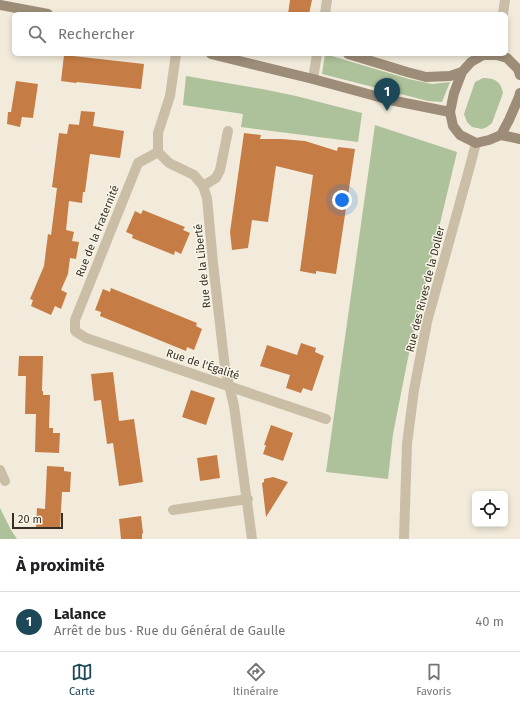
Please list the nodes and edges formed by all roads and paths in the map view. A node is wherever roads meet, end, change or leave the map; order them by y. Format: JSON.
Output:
{"nodes":[{"id":1,"x":327,"y":0,"type":"edge"},
{"id":2,"x":505,"y":0,"type":"edge"},
{"id":3,"x":14,"y":4,"type":"edge"},
{"id":4,"x":0,"y":5,"type":"edge"},
{"id":5,"x":41,"y":12,"type":"edge"},
{"id":6,"x":325,"y":12,"type":"edge"},
{"id":7,"x":503,"y":12,"type":"edge"},
{"id":8,"x":176,"y":56,"type":"edge"},
{"id":9,"x":219,"y":56,"type":"edge"},
{"id":10,"x":317,"y":56,"type":"edge"},
{"id":11,"x":355,"y":56,"type":"edge"},
{"id":12,"x":481,"y":56,"type":"edge"},
{"id":13,"x":502,"y":56,"type":"edge"},
{"id":14,"x":519,"y":71,"type":"edge"},
{"id":15,"x":462,"y":72,"type":"junction"},
{"id":16,"x":313,"y":79,"type":"junction"},
{"id":17,"x":520,"y":96,"type":"edge"},
{"id":18,"x":450,"y":112,"type":"junction"},
{"id":19,"x":228,"y":131,"type":"dead end"},
{"id":20,"x":501,"y":135,"type":"junction"},
{"id":21,"x":520,"y":139,"type":"edge"},
{"id":22,"x":476,"y":143,"type":"junction"},
{"id":23,"x":158,"y":152,"type":"junction"},
{"id":24,"x":203,"y":186,"type":"junction"},
{"id":25,"x":75,"y":331,"type":"joint"},
{"id":26,"x":229,"y":386,"type":"junction"},
{"id":27,"x":326,"y":419,"type":"dead end"},
{"id":28,"x":0,"y":470,"type":"edge"},
{"id":29,"x":5,"y":481,"type":"dead end"},
{"id":30,"x":248,"y":499,"type":"junction"},
{"id":31,"x":172,"y":510,"type":"dead end"},
{"id":32,"x":252,"y":539,"type":"edge"},
{"id":33,"x":404,"y":539,"type":"edge"}],
"edges":[{"from":1,"to":6,"type":"street"},
{"from":2,"to":7,"type":"street"},
{"from":3,"to":4,"type":"main road"},
{"from":3,"to":5,"type":"main road"},
{"from":8,"to":23,"type":"street"},
{"from":9,"to":16,"type":"main road"},
{"from":10,"to":16,"type":"street"},
{"from":11,"to":15,"type":"main road"},
{"from":12,"to":15,"type":"main road"},
{"from":13,"to":14,"type":"main road"},
{"from":15,"to":18,"type":"main road"},
{"from":16,"to":18,"type":"main road"},
{"from":17,"to":20,"type":"main road"},
{"from":18,"to":22,"type":"main road"},
{"from":19,"to":24,"type":"street"},
{"from":20,"to":21,"type":"main road"},
{"from":20,"to":22,"type":"main road"},
{"from":22,"to":33,"type":"street","name":"Rue des Rives de la Doller"},
{"from":23,"to":24,"type":"street"},
{"from":23,"to":25,"type":"street","name":"Rue de la Fraternité"},
{"from":24,"to":26,"type":"street","name":"Rue de la Liberté"},
{"from":25,"to":26,"type":"street","name":"Rue de l'Égalité"},
{"from":26,"to":27,"type":"street","name":"Rue de l'Égalité"},
{"from":26,"to":30,"type":"street","name":"Rue de la Liberté"},
{"from":28,"to":29,"type":"street"},
{"from":30,"to":31,"type":"street"},
{"from":30,"to":32,"type":"street","name":"Rue de la Liberté"}]}
